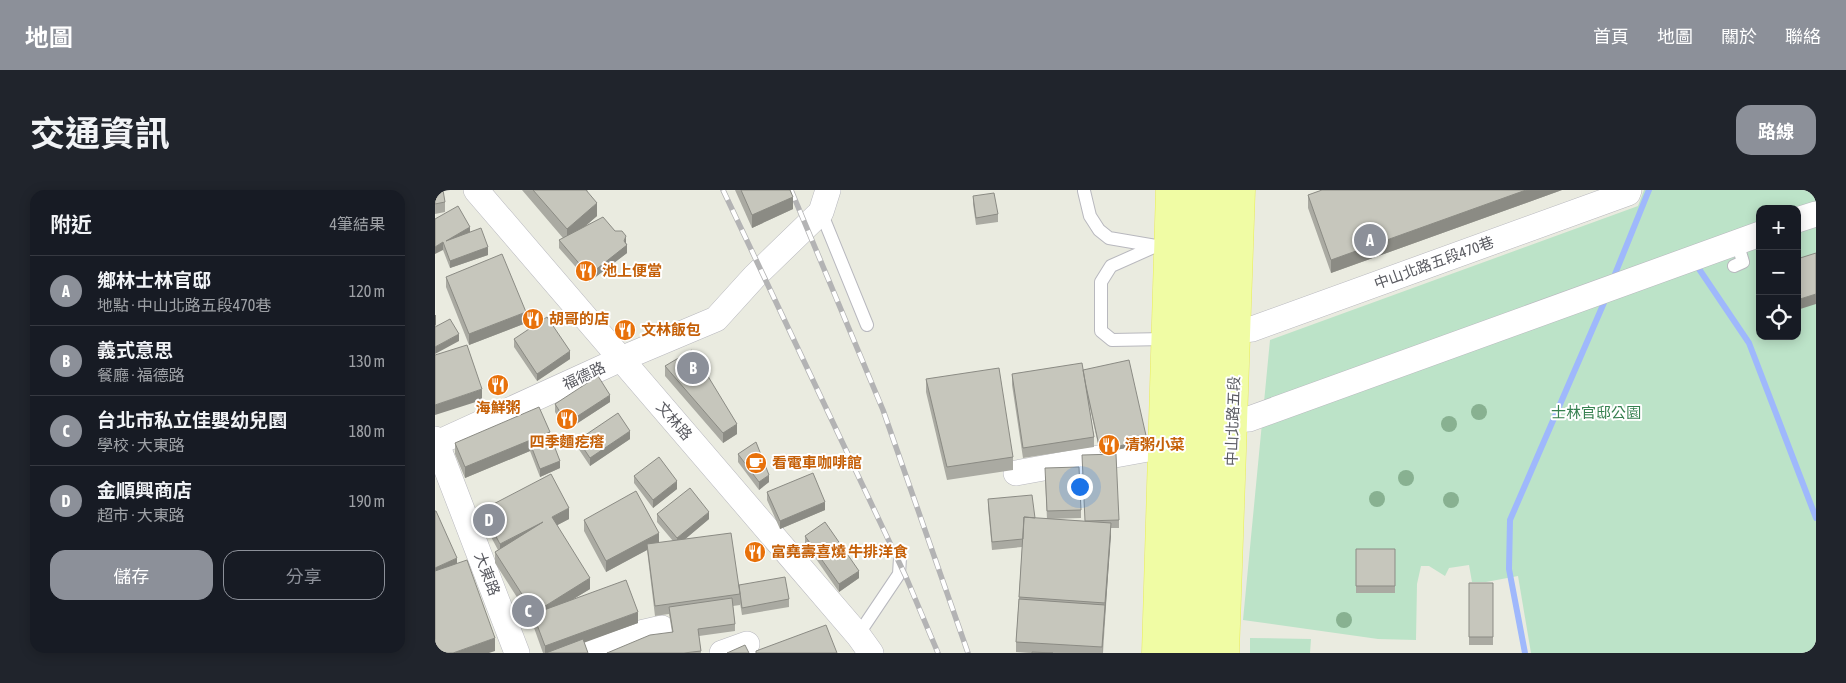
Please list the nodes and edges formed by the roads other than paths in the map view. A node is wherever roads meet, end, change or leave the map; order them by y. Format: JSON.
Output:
{"nodes":[{"id":1,"x":476,"y":190,"type":"edge"},
{"id":2,"x":1170,"y":190,"type":"edge"},
{"id":3,"x":1196,"y":190,"type":"edge"},
{"id":4,"x":1216,"y":190,"type":"edge"},
{"id":5,"x":1241,"y":190,"type":"edge"},
{"id":6,"x":1629,"y":190,"type":"edge"},
{"id":7,"x":1084,"y":191,"type":"edge"},
{"id":8,"x":825,"y":201,"type":"edge"},
{"id":9,"x":1816,"y":214,"type":"edge"},
{"id":10,"x":1801,"y":219,"type":"edge"},
{"id":11,"x":1162,"y":246,"type":"junction"},
{"id":12,"x":1744,"y":248,"type":"edge"},
{"id":13,"x":1180,"y":273,"type":"junction"},
{"id":14,"x":867,"y":325,"type":"dead end"},
{"id":15,"x":1235,"y":331,"type":"junction"},
{"id":16,"x":1165,"y":339,"type":"junction"},
{"id":17,"x":621,"y":359,"type":"junction"},
{"id":18,"x":1233,"y":420,"type":"junction"},
{"id":19,"x":436,"y":442,"type":"edge"},
{"id":20,"x":1163,"y":449,"type":"junction"},
{"id":21,"x":1016,"y":473,"type":"dead end"},
{"id":22,"x":900,"y":558,"type":"dead end"},
{"id":23,"x":662,"y":628,"type":"dead end"},
{"id":24,"x":747,"y":644,"type":"edge"},
{"id":25,"x":864,"y":644,"type":"edge"},
{"id":26,"x":517,"y":653,"type":"edge"},
{"id":27,"x":573,"y":653,"type":"edge"},
{"id":28,"x":722,"y":653,"type":"edge"},
{"id":29,"x":1156,"y":653,"type":"edge"},
{"id":30,"x":1179,"y":653,"type":"edge"},
{"id":31,"x":1201,"y":653,"type":"edge"},
{"id":32,"x":1225,"y":653,"type":"edge"}],
"edges":[{"from":1,"to":17,"type":"street","name":"文林路"},
{"from":2,"to":11,"type":"main road"},
{"from":3,"to":13,"type":"main road"},
{"from":4,"to":31,"type":"main road","name":"中山北路五段"},
{"from":5,"to":15,"type":"main road","name":"中山北路五段"},
{"from":6,"to":15,"type":"street","name":"中山北路五段470巷"},
{"from":7,"to":11,"type":"lane"},
{"from":8,"to":14,"type":"lane"},
{"from":8,"to":17,"type":"street","name":"福德路"},
{"from":9,"to":10,"type":"street"},
{"from":11,"to":13,"type":"main road"},
{"from":11,"to":16,"type":"lane"},
{"from":12,"to":18,"type":"street"},
{"from":13,"to":16,"type":"main road"},
{"from":13,"to":30,"type":"main road"},
{"from":15,"to":18,"type":"main road","name":"中山北路五段"},
{"from":16,"to":20,"type":"main road"},
{"from":17,"to":19,"type":"street","name":"福德路"},
{"from":17,"to":25,"type":"street","name":"文林路"},
{"from":18,"to":32,"type":"main road","name":"中山北路五段"},
{"from":19,"to":26,"type":"street","name":"大東路"},
{"from":20,"to":21,"type":"street"},
{"from":20,"to":29,"type":"main road"},
{"from":22,"to":25,"type":"lane"},
{"from":23,"to":27,"type":"street"},
{"from":24,"to":28,"type":"street"}]}
